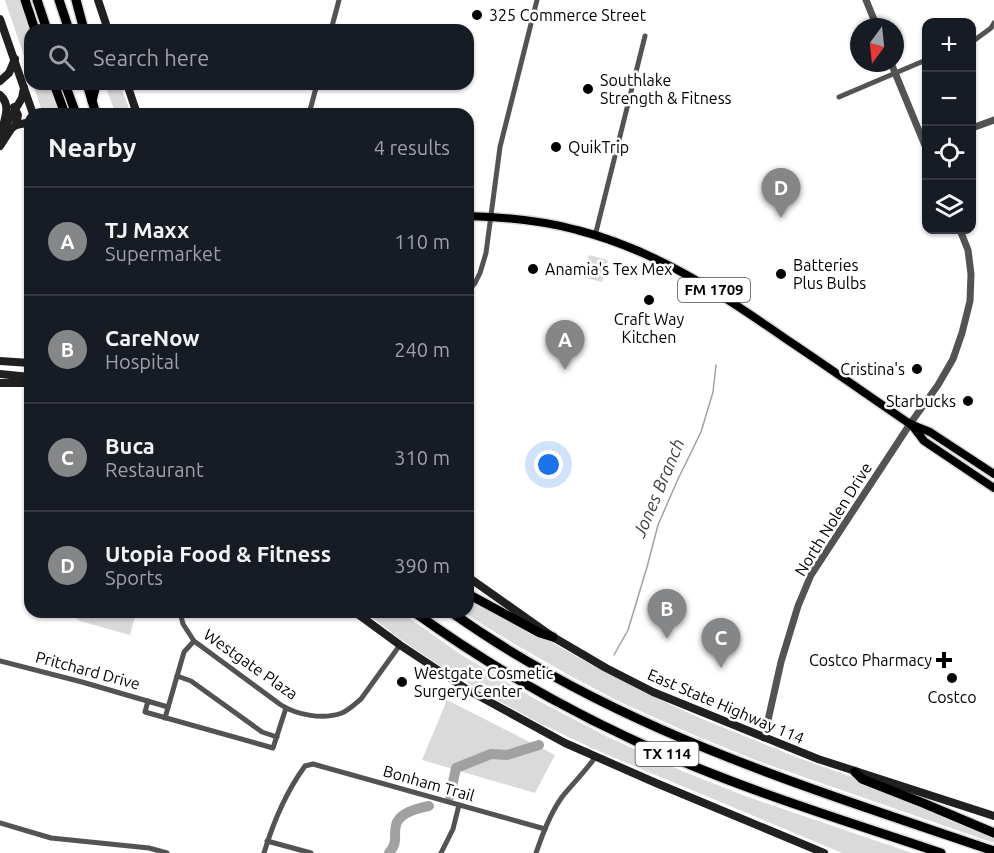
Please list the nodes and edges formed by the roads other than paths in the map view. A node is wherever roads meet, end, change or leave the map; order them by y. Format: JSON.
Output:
{"nodes":[{"id":1,"x":25,"y":0,"type":"edge"},
{"id":2,"x":37,"y":0,"type":"edge"},
{"id":3,"x":59,"y":0,"type":"edge"},
{"id":4,"x":76,"y":0,"type":"edge"},
{"id":5,"x":98,"y":0,"type":"edge"},
{"id":6,"x":339,"y":0,"type":"edge"},
{"id":7,"x":537,"y":0,"type":"edge"},
{"id":8,"x":866,"y":0,"type":"edge"},
{"id":9,"x":873,"y":18,"type":"edge"},
{"id":10,"x":0,"y":19,"type":"edge"},
{"id":11,"x":994,"y":23,"type":"edge"},
{"id":12,"x":33,"y":24,"type":"edge"},
{"id":13,"x":45,"y":24,"type":"edge"},
{"id":14,"x":67,"y":24,"type":"edge"},
{"id":15,"x":82,"y":24,"type":"edge"},
{"id":16,"x":106,"y":24,"type":"edge"},
{"id":17,"x":333,"y":24,"type":"edge"},
{"id":18,"x":645,"y":36,"type":"dead end"},
{"id":19,"x":976,"y":39,"type":"edge"},
{"id":20,"x":15,"y":59,"type":"junction"},
{"id":21,"x":922,"y":62,"type":"edge"},
{"id":22,"x":895,"y":73,"type":"junction"},
{"id":23,"x":0,"y":81,"type":"edge"},
{"id":24,"x":24,"y":87,"type":"joint"},
{"id":25,"x":25,"y":90,"type":"edge"},
{"id":26,"x":56,"y":90,"type":"edge"},
{"id":27,"x":68,"y":90,"type":"edge"},
{"id":28,"x":89,"y":90,"type":"edge"},
{"id":29,"x":95,"y":90,"type":"edge"},
{"id":30,"x":129,"y":90,"type":"edge"},
{"id":31,"x":315,"y":90,"type":"edge"},
{"id":32,"x":0,"y":94,"type":"edge"},
{"id":33,"x":839,"y":97,"type":"dead end"},
{"id":34,"x":92,"y":101,"type":"junction"},
{"id":35,"x":31,"y":108,"type":"edge"},
{"id":36,"x":63,"y":108,"type":"edge"},
{"id":37,"x":74,"y":108,"type":"edge"},
{"id":38,"x":94,"y":108,"type":"edge"},
{"id":39,"x":135,"y":108,"type":"edge"},
{"id":40,"x":311,"y":108,"type":"edge"},
{"id":41,"x":15,"y":110,"type":"junction"},
{"id":42,"x":994,"y":120,"type":"edge"},
{"id":43,"x":24,"y":123,"type":"edge"},
{"id":44,"x":16,"y":125,"type":"junction"},
{"id":45,"x":976,"y":127,"type":"edge"},
{"id":46,"x":1,"y":134,"type":"edge"},
{"id":47,"x":922,"y":138,"type":"edge"},
{"id":48,"x":0,"y":146,"type":"edge"},
{"id":49,"x":474,"y":216,"type":"edge"},
{"id":50,"x":491,"y":217,"type":"junction"},
{"id":51,"x":962,"y":234,"type":"edge"},
{"id":52,"x":596,"y":236,"type":"junction"},
{"id":53,"x":474,"y":284,"type":"edge"},
{"id":54,"x":0,"y":361,"type":"edge"},
{"id":55,"x":24,"y":363,"type":"edge"},
{"id":56,"x":0,"y":374,"type":"edge"},
{"id":57,"x":24,"y":376,"type":"edge"},
{"id":58,"x":0,"y":383,"type":"edge"},
{"id":59,"x":24,"y":383,"type":"edge"},
{"id":60,"x":910,"y":424,"type":"junction"},
{"id":61,"x":994,"y":474,"type":"edge"},
{"id":62,"x":994,"y":488,"type":"edge"},
{"id":63,"x":474,"y":581,"type":"edge"},
{"id":64,"x":474,"y":597,"type":"edge"},
{"id":65,"x":182,"y":618,"type":"edge"},
{"id":66,"x":363,"y":618,"type":"edge"},
{"id":67,"x":423,"y":618,"type":"edge"},
{"id":68,"x":460,"y":618,"type":"edge"},
{"id":69,"x":553,"y":637,"type":"junction"},
{"id":70,"x":194,"y":641,"type":"junction"},
{"id":71,"x":400,"y":645,"type":"junction"},
{"id":72,"x":0,"y":661,"type":"edge"},
{"id":73,"x":177,"y":676,"type":"junction"},
{"id":74,"x":148,"y":701,"type":"junction"},
{"id":75,"x":168,"y":707,"type":"junction"},
{"id":76,"x":286,"y":708,"type":"junction"},
{"id":77,"x":165,"y":718,"type":"junction"},
{"id":78,"x":277,"y":737,"type":"junction"},
{"id":79,"x":764,"y":738,"type":"junction"},
{"id":80,"x":596,"y":756,"type":"junction"},
{"id":81,"x":855,"y":772,"type":"junction"},
{"id":82,"x":459,"y":805,"type":"junction"},
{"id":83,"x":994,"y":816,"type":"edge"},
{"id":84,"x":0,"y":823,"type":"edge"},
{"id":85,"x":545,"y":830,"type":"junction"},
{"id":86,"x":994,"y":833,"type":"edge"},
{"id":87,"x":267,"y":841,"type":"junction"},
{"id":88,"x":994,"y":851,"type":"edge"},
{"id":89,"x":167,"y":853,"type":"edge"},
{"id":90,"x":264,"y":853,"type":"edge"},
{"id":91,"x":311,"y":853,"type":"edge"},
{"id":92,"x":441,"y":853,"type":"edge"},
{"id":93,"x":536,"y":853,"type":"edge"},
{"id":94,"x":824,"y":853,"type":"edge"},
{"id":95,"x":941,"y":853,"type":"edge"}],
"edges":[{"from":1,"to":12,"type":"highway"},
{"from":2,"to":13,"type":"highway"},
{"from":3,"to":14,"type":"highway"},
{"from":4,"to":15,"type":"highway"},
{"from":5,"to":16,"type":"main road"},
{"from":6,"to":17,"type":"street"},
{"from":7,"to":50,"type":"street"},
{"from":8,"to":9,"type":"street"},
{"from":10,"to":20,"type":"main road"},
{"from":11,"to":19,"type":"street"},
{"from":18,"to":52,"type":"street"},
{"from":20,"to":23,"type":"main road"},
{"from":20,"to":24,"type":"main road"},
{"from":21,"to":22,"type":"street"},
{"from":22,"to":33,"type":"street"},
{"from":22,"to":47,"type":"street"},
{"from":24,"to":41,"type":"main road"},
{"from":25,"to":35,"type":"main road"},
{"from":26,"to":36,"type":"highway"},
{"from":27,"to":37,"type":"highway"},
{"from":28,"to":34,"type":"highway"},
{"from":29,"to":34,"type":"highway"},
{"from":30,"to":39,"type":"main road"},
{"from":31,"to":40,"type":"street"},
{"from":32,"to":41,"type":"main road"},
{"from":32,"to":46,"type":"main road"},
{"from":34,"to":38,"type":"highway"},
{"from":41,"to":44,"type":"main road"},
{"from":41,"to":46,"type":"main road"},
{"from":42,"to":45,"type":"street"},
{"from":43,"to":44,"type":"main road"},
{"from":44,"to":48,"type":"main road"},
{"from":49,"to":50,"type":"main road","number":"FM 1709"},
{"from":50,"to":52,"type":"main road","number":"FM 1709"},
{"from":50,"to":53,"type":"street"},
{"from":51,"to":60,"type":"street","name":"North Nolen Drive"},
{"from":52,"to":60,"type":"main road","number":"FM 1709"},
{"from":54,"to":55,"type":"main road"},
{"from":56,"to":57,"type":"main road"},
{"from":58,"to":59,"type":"main road"},
{"from":60,"to":61,"type":"main road","number":"FM 1709"},
{"from":60,"to":62,"type":"main road","number":"FM 1709"},
{"from":60,"to":79,"type":"street","name":"North Nolen Drive"},
{"from":63,"to":69,"type":"main road","name":"East State Highway 114"},
{"from":64,"to":69,"type":"highway"},
{"from":65,"to":70,"type":"street","name":"Westgate Plaza"},
{"from":66,"to":71,"type":"main road"},
{"from":67,"to":95,"type":"highway","number":"TX 114"},
{"from":68,"to":88,"type":"highway","number":"TX 114"},
{"from":69,"to":79,"type":"main road","name":"East State Highway 114"},
{"from":70,"to":73,"type":"street"},
{"from":70,"to":76,"type":"street","name":"Westgate Plaza"},
{"from":71,"to":76,"type":"street","name":"Westgate Plaza"},
{"from":71,"to":80,"type":"main road"},
{"from":72,"to":74,"type":"street","name":"Pritchard Drive"},
{"from":73,"to":75,"type":"street"},
{"from":73,"to":78,"type":"street"},
{"from":74,"to":75,"type":"street","name":"Pritchard Drive"},
{"from":74,"to":77,"type":"street"},
{"from":75,"to":77,"type":"street"},
{"from":76,"to":78,"type":"street"},
{"from":77,"to":78,"type":"street"},
{"from":79,"to":81,"type":"main road","name":"East State Highway 114"},
{"from":80,"to":85,"type":"street"},
{"from":80,"to":94,"type":"main road"},
{"from":81,"to":83,"type":"main road","name":"East State Highway 114"},
{"from":81,"to":86,"type":"highway"},
{"from":82,"to":85,"type":"street","name":"Bonham Trail"},
{"from":82,"to":87,"type":"street","name":"Bonham Trail"},
{"from":82,"to":92,"type":"street"},
{"from":84,"to":89,"type":"street"},
{"from":85,"to":93,"type":"street"},
{"from":87,"to":90,"type":"street"},
{"from":87,"to":91,"type":"street"}]}
